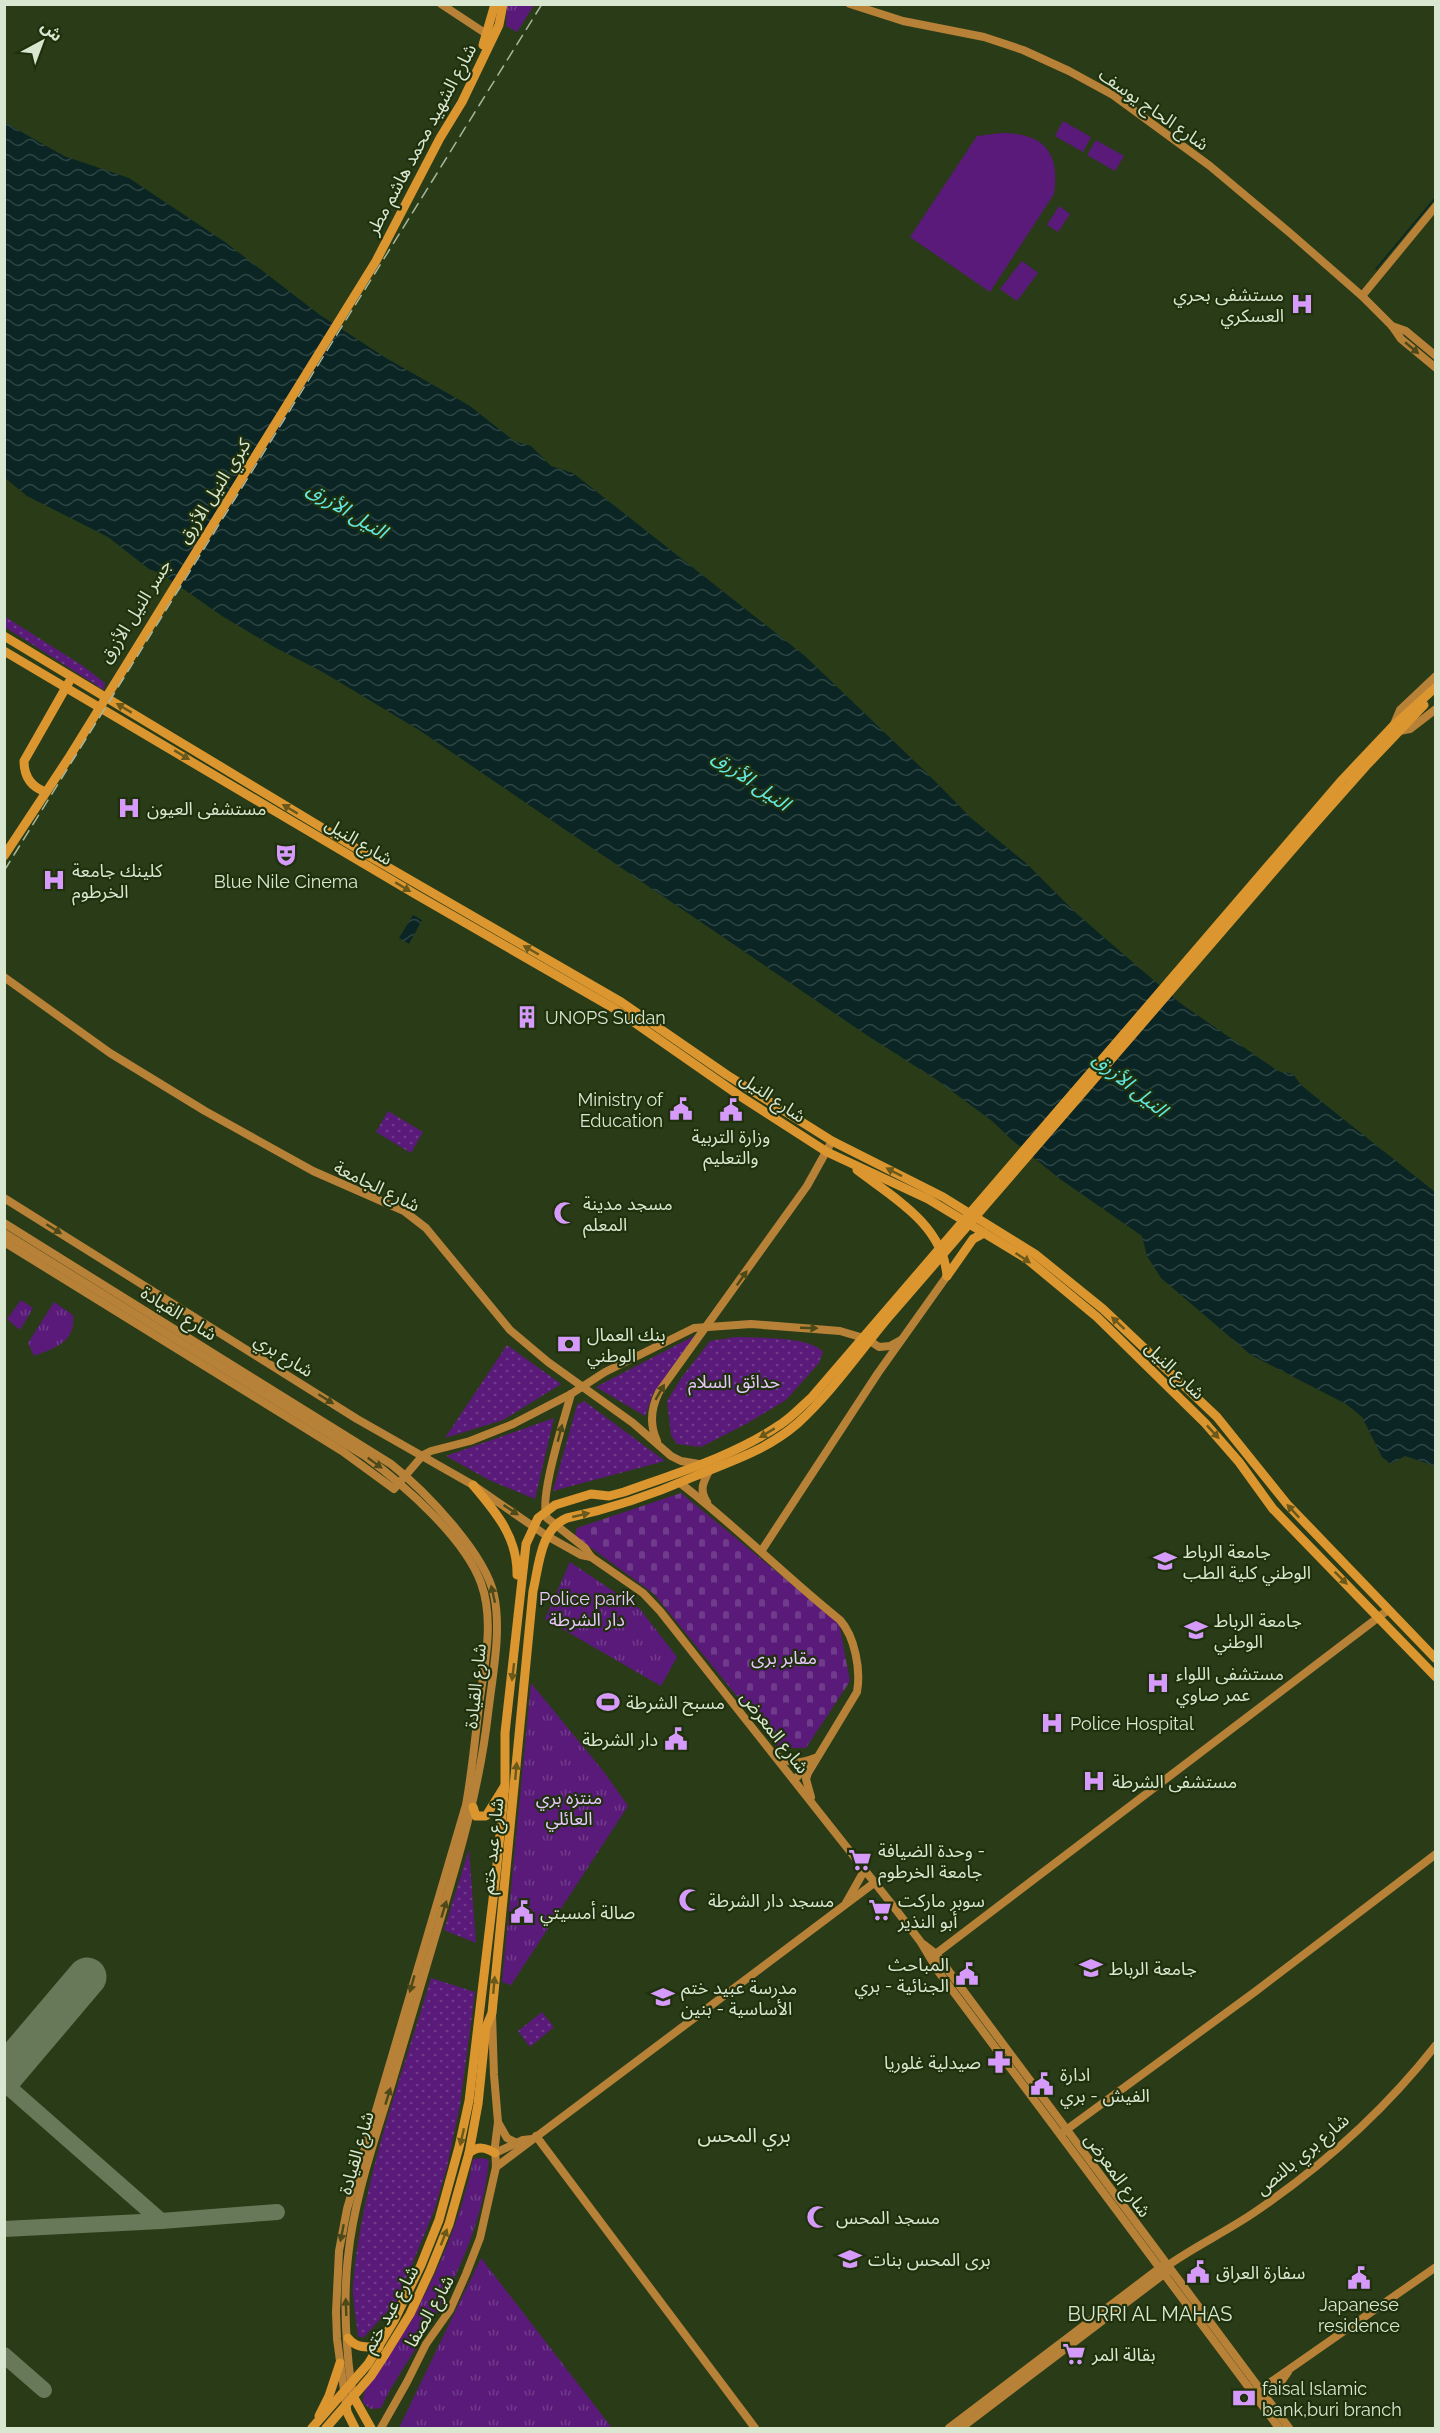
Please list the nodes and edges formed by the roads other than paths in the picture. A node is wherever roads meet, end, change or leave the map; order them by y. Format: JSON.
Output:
{"nodes":[{"id":1,"x":441,"y":4,"type":"edge"},
{"id":2,"x":495,"y":4,"type":"edge"},
{"id":3,"x":503,"y":4,"type":"edge"},
{"id":4,"x":850,"y":4,"type":"edge"},
{"id":5,"x":488,"y":35,"type":"junction"},
{"id":6,"x":1436,"y":207,"type":"edge"},
{"id":7,"x":358,"y":285,"type":"junction"},
{"id":8,"x":1362,"y":296,"type":"junction"},
{"id":9,"x":1392,"y":326,"type":"junction"},
{"id":10,"x":1436,"y":356,"type":"edge"},
{"id":11,"x":1436,"y":368,"type":"edge"},
{"id":12,"x":4,"y":636,"type":"edge"},
{"id":13,"x":4,"y":651,"type":"edge"},
{"id":14,"x":1436,"y":676,"type":"edge"},
{"id":15,"x":71,"y":677,"type":"junction"},
{"id":16,"x":66,"y":687,"type":"junction"},
{"id":17,"x":1436,"y":687,"type":"edge"},
{"id":18,"x":1436,"y":694,"type":"edge"},
{"id":19,"x":1436,"y":709,"type":"edge"},
{"id":20,"x":1396,"y":729,"type":"junction"},
{"id":21,"x":44,"y":791,"type":"junction"},
{"id":22,"x":4,"y":845,"type":"edge"},
{"id":23,"x":4,"y":856,"type":"edge"},
{"id":24,"x":4,"y":977,"type":"edge"},
{"id":25,"x":832,"y":1141,"type":"junction"},
{"id":26,"x":827,"y":1152,"type":"junction"},
{"id":27,"x":851,"y":1164,"type":"junction"},
{"id":28,"x":4,"y":1198,"type":"edge"},
{"id":29,"x":4,"y":1223,"type":"edge"},
{"id":30,"x":4,"y":1233,"type":"edge"},
{"id":31,"x":984,"y":1233,"type":"junction"},
{"id":32,"x":34,"y":1240,"type":"junction"},
{"id":33,"x":4,"y":1242,"type":"edge"},
{"id":34,"x":27,"y":1252,"type":"junction"},
{"id":35,"x":947,"y":1276,"type":"junction"},
{"id":36,"x":708,"y":1326,"type":"junction"},
{"id":37,"x":901,"y":1340,"type":"junction"},
{"id":38,"x":582,"y":1387,"type":"junction"},
{"id":39,"x":571,"y":1394,"type":"junction"},
{"id":40,"x":816,"y":1399,"type":"junction"},
{"id":41,"x":660,"y":1447,"type":"junction"},
{"id":42,"x":423,"y":1455,"type":"junction"},
{"id":43,"x":699,"y":1464,"type":"junction"},
{"id":44,"x":709,"y":1471,"type":"junction"},
{"id":45,"x":406,"y":1476,"type":"junction"},
{"id":46,"x":680,"y":1484,"type":"junction"},
{"id":47,"x":473,"y":1485,"type":"junction"},
{"id":48,"x":397,"y":1486,"type":"junction"},
{"id":49,"x":707,"y":1503,"type":"junction"},
{"id":50,"x":544,"y":1511,"type":"junction"},
{"id":51,"x":533,"y":1526,"type":"junction"},
{"id":52,"x":554,"y":1526,"type":"junction"},
{"id":53,"x":547,"y":1536,"type":"junction"},
{"id":54,"x":762,"y":1550,"type":"junction"},
{"id":55,"x":591,"y":1557,"type":"junction"},
{"id":56,"x":519,"y":1599,"type":"junction"},
{"id":57,"x":1388,"y":1610,"type":"junction"},
{"id":58,"x":1378,"y":1618,"type":"junction"},
{"id":59,"x":1436,"y":1659,"type":"edge"},
{"id":60,"x":1436,"y":1677,"type":"edge"},
{"id":61,"x":774,"y":1755,"type":"junction"},
{"id":62,"x":815,"y":1758,"type":"junction"},
{"id":63,"x":794,"y":1780,"type":"junction"},
{"id":64,"x":505,"y":1785,"type":"junction"},
{"id":65,"x":473,"y":1807,"type":"junction"},
{"id":66,"x":817,"y":1809,"type":"junction"},
{"id":67,"x":1436,"y":1854,"type":"edge"},
{"id":68,"x":864,"y":1870,"type":"junction"},
{"id":69,"x":874,"y":1883,"type":"junction"},
{"id":70,"x":845,"y":1905,"type":"junction"},
{"id":71,"x":933,"y":1956,"type":"junction"},
{"id":72,"x":417,"y":1965,"type":"junction"},
{"id":73,"x":426,"y":1968,"type":"junction"},
{"id":74,"x":492,"y":2013,"type":"junction"},
{"id":75,"x":1436,"y":2045,"type":"edge"},
{"id":76,"x":498,"y":2122,"type":"junction"},
{"id":77,"x":1063,"y":2132,"type":"junction"},
{"id":78,"x":534,"y":2138,"type":"junction"},
{"id":79,"x":518,"y":2143,"type":"junction"},
{"id":80,"x":469,"y":2153,"type":"junction"},
{"id":81,"x":495,"y":2153,"type":"junction"},
{"id":82,"x":496,"y":2167,"type":"junction"},
{"id":83,"x":1436,"y":2267,"type":"edge"},
{"id":84,"x":1165,"y":2268,"type":"junction"},
{"id":85,"x":348,"y":2338,"type":"junction"},
{"id":86,"x":379,"y":2347,"type":"junction"},
{"id":87,"x":340,"y":2362,"type":"junction"},
{"id":88,"x":349,"y":2392,"type":"junction"},
{"id":89,"x":1259,"y":2395,"type":"junction"},
{"id":90,"x":346,"y":2405,"type":"junction"},
{"id":91,"x":313,"y":2427,"type":"edge"},
{"id":92,"x":326,"y":2428,"type":"edge"},
{"id":93,"x":355,"y":2428,"type":"edge"},
{"id":94,"x":370,"y":2428,"type":"edge"},
{"id":95,"x":381,"y":2428,"type":"edge"},
{"id":96,"x":755,"y":2428,"type":"edge"},
{"id":97,"x":949,"y":2428,"type":"edge"},
{"id":98,"x":960,"y":2428,"type":"edge"},
{"id":99,"x":1279,"y":2428,"type":"edge"},
{"id":100,"x":1289,"y":2428,"type":"edge"}],
"edges":[{"from":1,"to":5,"type":"main road"},
{"from":2,"to":5,"type":"main road","name":"شارع الشهيد محمد هاشم مطر"},
{"from":3,"to":7,"type":"main road","name":"شارع الشهيد محمد هاشم مطر"},
{"from":4,"to":8,"type":"main road","name":"شارع الحاج يوسف"},
{"from":5,"to":7,"type":"main road","name":"شارع الشهيد محمد هاشم مطر"},
{"from":6,"to":8,"type":"main road"},
{"from":7,"to":21,"type":"main road","name":"جسر النيل الأزرق"},
{"from":8,"to":9,"type":"main road","name":"شارع الحاج يوسف"},
{"from":9,"to":10,"type":"main road","name":"شارع الحاج يوسف"},
{"from":9,"to":11,"type":"main road","name":"شارع الحاج يوسف","one_way":true},
{"from":12,"to":15,"type":"main road","name":"شارع النيل"},
{"from":13,"to":16,"type":"main road","name":"شارع النيل"},
{"from":14,"to":20,"type":"main road"},
{"from":15,"to":16,"type":"main road"},
{"from":25,"to":15,"type":"main road","name":"شارع النيل","one_way":true},
{"from":16,"to":21,"type":"main road"},
{"from":16,"to":26,"type":"main road","name":"شارع النيل","one_way":true},
{"from":17,"to":20,"type":"main road"},
{"from":18,"to":20,"type":"main road"},
{"from":19,"to":20,"type":"main road"},
{"from":20,"to":40,"type":"main road"},
{"from":21,"to":22,"type":"main road"},
{"from":21,"to":23,"type":"main road"},
{"from":24,"to":38,"type":"main road","name":"شارع الجامعة"},
{"from":25,"to":26,"type":"main road"},
{"from":57,"to":25,"type":"main road","name":"شارع النيل","one_way":true},
{"from":26,"to":27,"type":"main road","name":"شارع النيل"},
{"from":36,"to":26,"type":"main road","one_way":true},
{"from":27,"to":31,"type":"main road","name":"شارع النيل"},
{"from":27,"to":35,"type":"main road"},
{"from":28,"to":42,"type":"main road","name":"شارع بري","one_way":true},
{"from":29,"to":32,"type":"main road","name":"شارع القيادة"},
{"from":30,"to":34,"type":"main road","name":"شارع القيادة"},
{"from":31,"to":35,"type":"main road"},
{"from":31,"to":58,"type":"main road","name":"شارع النيل","one_way":true},
{"from":32,"to":34,"type":"main road"},
{"from":32,"to":45,"type":"main road","name":"شارع القيادة"},
{"from":33,"to":34,"type":"main road","name":"شارع القيادة"},
{"from":34,"to":48,"type":"main road","name":"شارع القيادة","one_way":true},
{"from":35,"to":37,"type":"main road"},
{"from":36,"to":37,"type":"main road","one_way":true},
{"from":36,"to":38,"type":"main road"},
{"from":41,"to":36,"type":"main road","one_way":true},
{"from":37,"to":54,"type":"main road"},
{"from":38,"to":39,"type":"main road"},
{"from":38,"to":41,"type":"main road","name":"شارع الجامعة"},
{"from":39,"to":42,"type":"main road"},
{"from":50,"to":39,"type":"main road","one_way":true},
{"from":40,"to":43,"type":"main road","one_way":true},
{"from":40,"to":44,"type":"main road"},
{"from":41,"to":43,"type":"main road","name":"شارع الجامعة"},
{"from":42,"to":45,"type":"main road"},
{"from":42,"to":47,"type":"main road","name":"شارع بري"},
{"from":43,"to":50,"type":"main road"},
{"from":44,"to":46,"type":"main road"},
{"from":44,"to":49,"type":"main road"},
{"from":45,"to":48,"type":"main road"},
{"from":65,"to":45,"type":"main road","name":"شارع القيادة","one_way":true},
{"from":46,"to":49,"type":"main road"},
{"from":52,"to":46,"type":"main road","one_way":true},
{"from":47,"to":51,"type":"main road","name":"شارع بري","one_way":true},
{"from":47,"to":56,"type":"main road"},
{"from":48,"to":72,"type":"main road","name":"شارع القيادة"},
{"from":49,"to":54,"type":"main road"},
{"from":50,"to":51,"type":"main road","name":"شارع عبد ختم"},
{"from":50,"to":52,"type":"main road","name":"شارع المعرض"},
{"from":51,"to":53,"type":"main road","name":"شارع بري"},
{"from":51,"to":56,"type":"main road","name":"شارع عبد ختم"},
{"from":52,"to":53,"type":"main road","name":"شارع عبد ختم"},
{"from":52,"to":55,"type":"main road","name":"شارع المعرض"},
{"from":53,"to":55,"type":"main road","name":"شارع المعرض"},
{"from":74,"to":53,"type":"main road","name":"شارع عبد ختم","one_way":true},
{"from":54,"to":62,"type":"main road"},
{"from":55,"to":61,"type":"main road","name":"شارع المعرض"},
{"from":56,"to":64,"type":"main road","name":"شارع عبد ختم","one_way":true},
{"from":57,"to":58,"type":"main road"},
{"from":57,"to":59,"type":"main road","name":"شارع النيل"},
{"from":58,"to":60,"type":"main road","name":"شارع النيل"},
{"from":58,"to":71,"type":"main road"},
{"from":61,"to":62,"type":"main road"},
{"from":61,"to":63,"type":"main road","name":"شارع المعرض"},
{"from":62,"to":63,"type":"main road"},
{"from":62,"to":66,"type":"main road"},
{"from":63,"to":66,"type":"main road","name":"شارع المعرض"},
{"from":64,"to":65,"type":"main road"},
{"from":64,"to":86,"type":"main road","name":"شارع عبد ختم","one_way":true},
{"from":73,"to":65,"type":"main road","name":"شارع القيادة","one_way":true},
{"from":66,"to":68,"type":"main road","name":"شارع المعرض"},
{"from":67,"to":77,"type":"main road"},
{"from":68,"to":69,"type":"main road","name":"شارع المعرض"},
{"from":68,"to":70,"type":"main road"},
{"from":69,"to":70,"type":"main road"},
{"from":69,"to":71,"type":"main road","name":"شارع المعرض"},
{"from":70,"to":78,"type":"main road"},
{"from":71,"to":77,"type":"main road","name":"شارع المعرض"},
{"from":72,"to":73,"type":"main road"},
{"from":72,"to":87,"type":"main road","name":"شارع القيادة","one_way":true},
{"from":85,"to":73,"type":"main road","name":"شارع القيادة","one_way":true},
{"from":74,"to":76,"type":"main road","name":"شارع الصفا"},
{"from":74,"to":80,"type":"main road","name":"شارع عبد ختم"},
{"from":75,"to":84,"type":"main road","name":"شارع بري بالنص"},
{"from":76,"to":79,"type":"main road"},
{"from":76,"to":81,"type":"main road","name":"شارع الصفا"},
{"from":77,"to":84,"type":"main road","name":"شارع المعرض"},
{"from":78,"to":79,"type":"main road"},
{"from":78,"to":82,"type":"main road"},
{"from":78,"to":96,"type":"main road"},
{"from":79,"to":81,"type":"main road"},
{"from":80,"to":81,"type":"main road"},
{"from":88,"to":80,"type":"main road","name":"شارع عبد ختم","one_way":true},
{"from":81,"to":82,"type":"main road","name":"شارع الصفا"},
{"from":82,"to":95,"type":"main road","name":"شارع الصفا"},
{"from":83,"to":89,"type":"main road"},
{"from":84,"to":89,"type":"main road","name":"شارع المعرض"},
{"from":84,"to":97,"type":"main road","name":"شارع بري بالنص"},
{"from":84,"to":98,"type":"main road","name":"شارع بري بالنص"},
{"from":85,"to":86,"type":"main road"},
{"from":85,"to":88,"type":"main road","name":"شارع القيادة"},
{"from":86,"to":88,"type":"main road","name":"شارع عبد ختم"},
{"from":87,"to":88,"type":"main road","name":"شارع القيادة"},
{"from":87,"to":91,"type":"main road"},
{"from":88,"to":90,"type":"main road","name":"شارع عبد ختم"},
{"from":88,"to":91,"type":"main road"},
{"from":88,"to":94,"type":"main road"},
{"from":89,"to":99,"type":"main road","name":"شارع المعرض"},
{"from":89,"to":100,"type":"main road","name":"شارع المعرض"},
{"from":90,"to":92,"type":"main road","name":"شارع عبد ختم"},
{"from":90,"to":93,"type":"main road"}]}
